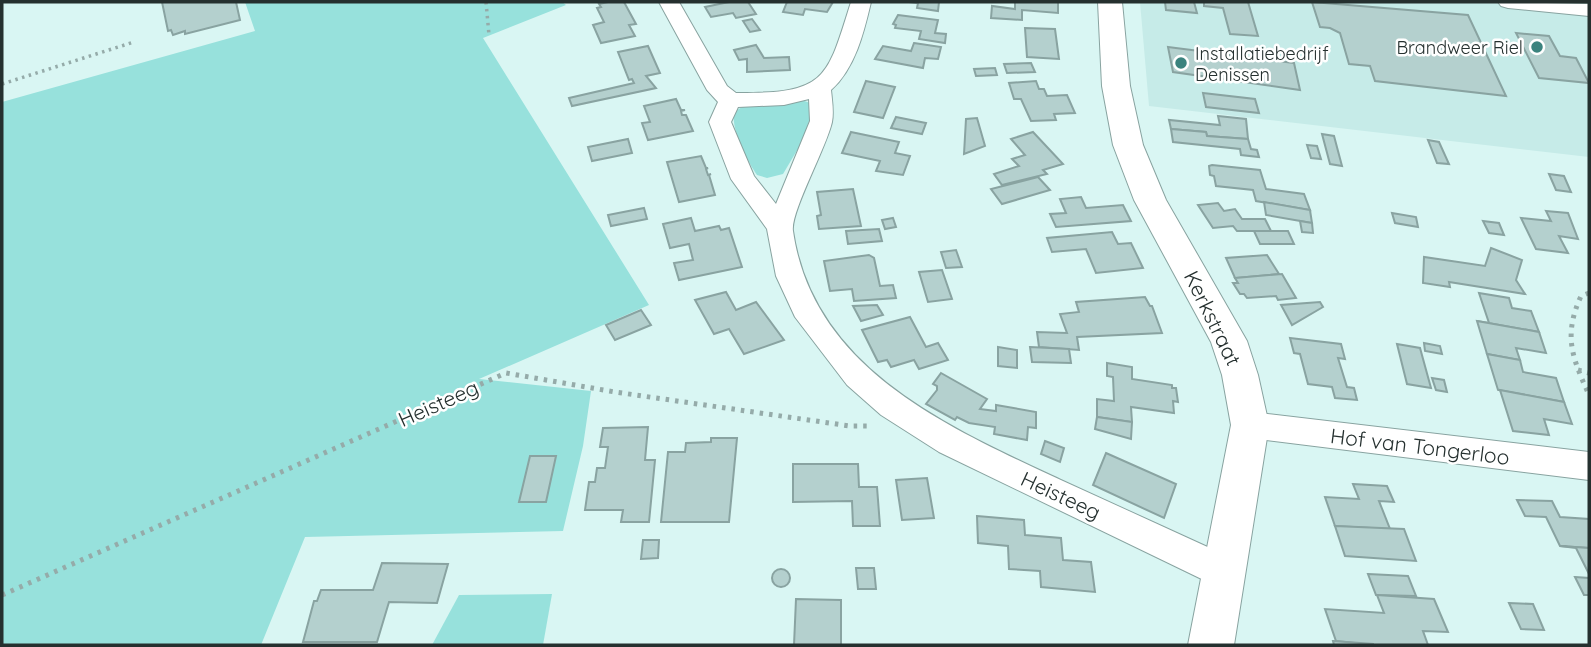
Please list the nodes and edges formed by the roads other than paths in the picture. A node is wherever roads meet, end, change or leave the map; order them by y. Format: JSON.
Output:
{"nodes":[{"id":1,"x":670,"y":2,"type":"edge"},
{"id":2,"x":861,"y":2,"type":"edge"},
{"id":3,"x":1110,"y":2,"type":"edge"},
{"id":4,"x":1508,"y":2,"type":"edge"},
{"id":5,"x":1589,"y":10,"type":"edge"},
{"id":6,"x":820,"y":89,"type":"junction"},
{"id":7,"x":730,"y":100,"type":"junction"},
{"id":8,"x":779,"y":227,"type":"junction"},
{"id":9,"x":1250,"y":425,"type":"junction"},
{"id":10,"x":1589,"y":466,"type":"edge"},
{"id":11,"x":1224,"y":572,"type":"junction"},
{"id":12,"x":1210,"y":645,"type":"edge"}],
"edges":[{"from":1,"to":7,"type":"street"},
{"from":2,"to":6,"type":"street"},
{"from":3,"to":9,"type":"street","name":"Kerkstraat"},
{"from":4,"to":5,"type":"street"},
{"from":6,"to":7,"type":"street"},
{"from":6,"to":8,"type":"street"},
{"from":7,"to":8,"type":"street","name":"Heisteeg"},
{"from":8,"to":11,"type":"street","name":"Heisteeg"},
{"from":9,"to":10,"type":"street","name":"Hof van Tongerloo"},
{"from":9,"to":11,"type":"street","name":"Kerkstraat"},
{"from":11,"to":12,"type":"street","name":"Kerkstraat"}]}
